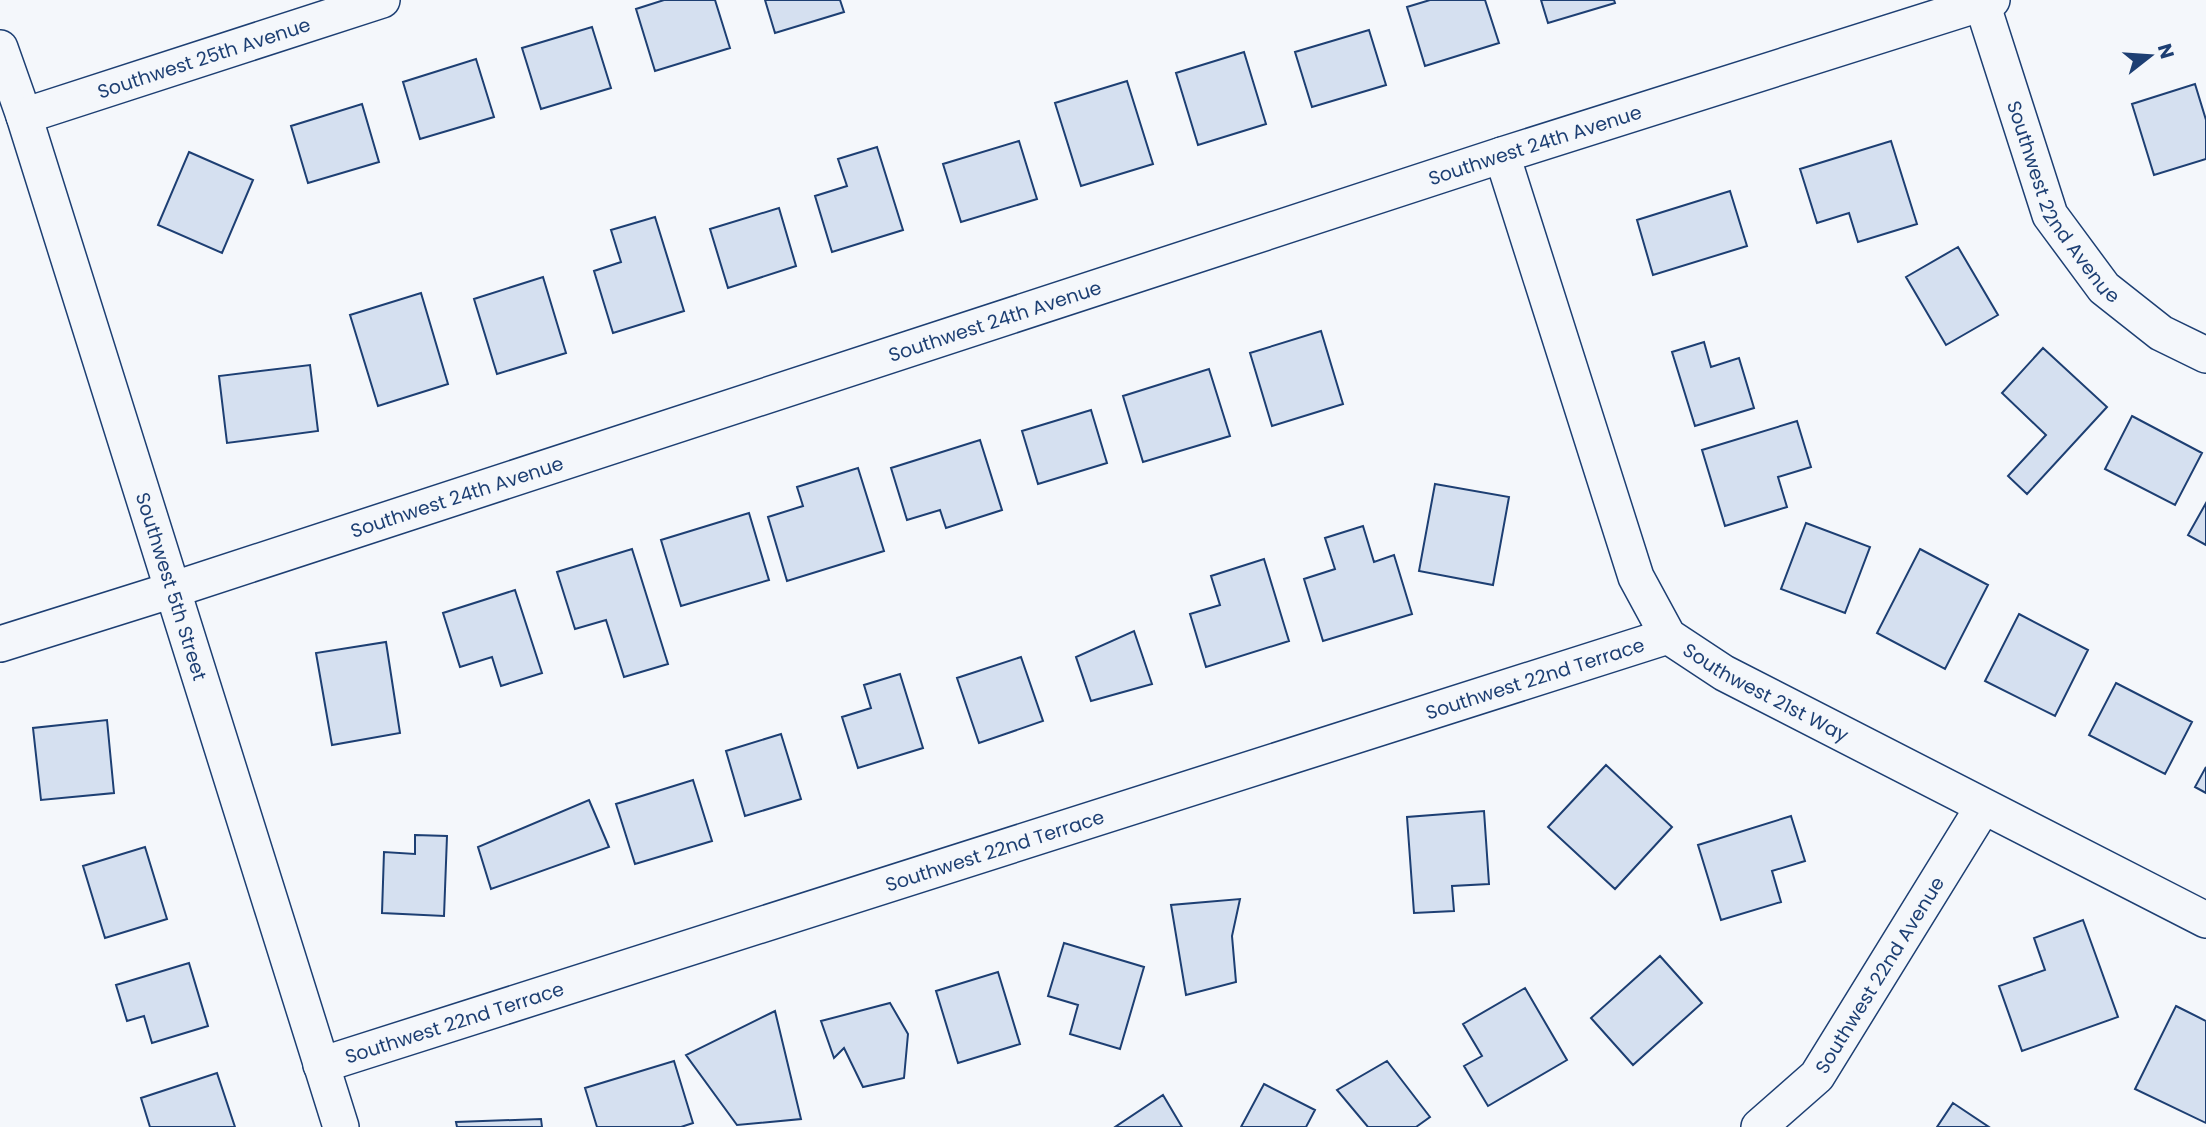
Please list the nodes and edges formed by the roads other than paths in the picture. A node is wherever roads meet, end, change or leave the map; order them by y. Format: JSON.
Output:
{"nodes":[{"id":1,"x":382,"y":0,"type":"edge"},
{"id":2,"x":1985,"y":1,"type":"edge"},
{"id":3,"x":0,"y":48,"type":"edge"},
{"id":4,"x":24,"y":116,"type":"junction"},
{"id":5,"x":1502,"y":155,"type":"junction"},
{"id":6,"x":2206,"y":355,"type":"edge"},
{"id":7,"x":172,"y":590,"type":"junction"},
{"id":8,"x":1668,"y":636,"type":"junction"},
{"id":9,"x":0,"y":644,"type":"edge"},
{"id":10,"x":1983,"y":807,"type":"junction"},
{"id":11,"x":2206,"y":920,"type":"edge"},
{"id":12,"x":321,"y":1065,"type":"junction"},
{"id":13,"x":341,"y":1127,"type":"edge"},
{"id":14,"x":1759,"y":1127,"type":"edge"}],
"edges":[{"from":1,"to":4,"type":"street","name":"Southwest 25th Avenue"},
{"from":2,"to":5,"type":"street","name":"Southwest 24th Avenue"},
{"from":2,"to":6,"type":"street","name":"Southwest 22nd Avenue"},
{"from":3,"to":4,"type":"street","name":"Southwest 5th Street"},
{"from":4,"to":7,"type":"street","name":"Southwest 5th Street"},
{"from":5,"to":7,"type":"street","name":"Southwest 24th Avenue"},
{"from":5,"to":8,"type":"street","name":"Southwest 21st Way"},
{"from":7,"to":9,"type":"street","name":"Southwest 24th Avenue"},
{"from":7,"to":12,"type":"street","name":"Southwest 5th Street"},
{"from":8,"to":10,"type":"street","name":"Southwest 21st Way"},
{"from":8,"to":12,"type":"street","name":"Southwest 22nd Terrace"},
{"from":10,"to":11,"type":"street","name":"Southwest 21st Way"},
{"from":10,"to":14,"type":"street","name":"Southwest 22nd Avenue"},
{"from":12,"to":13,"type":"street","name":"Southwest 5th Street"}]}
